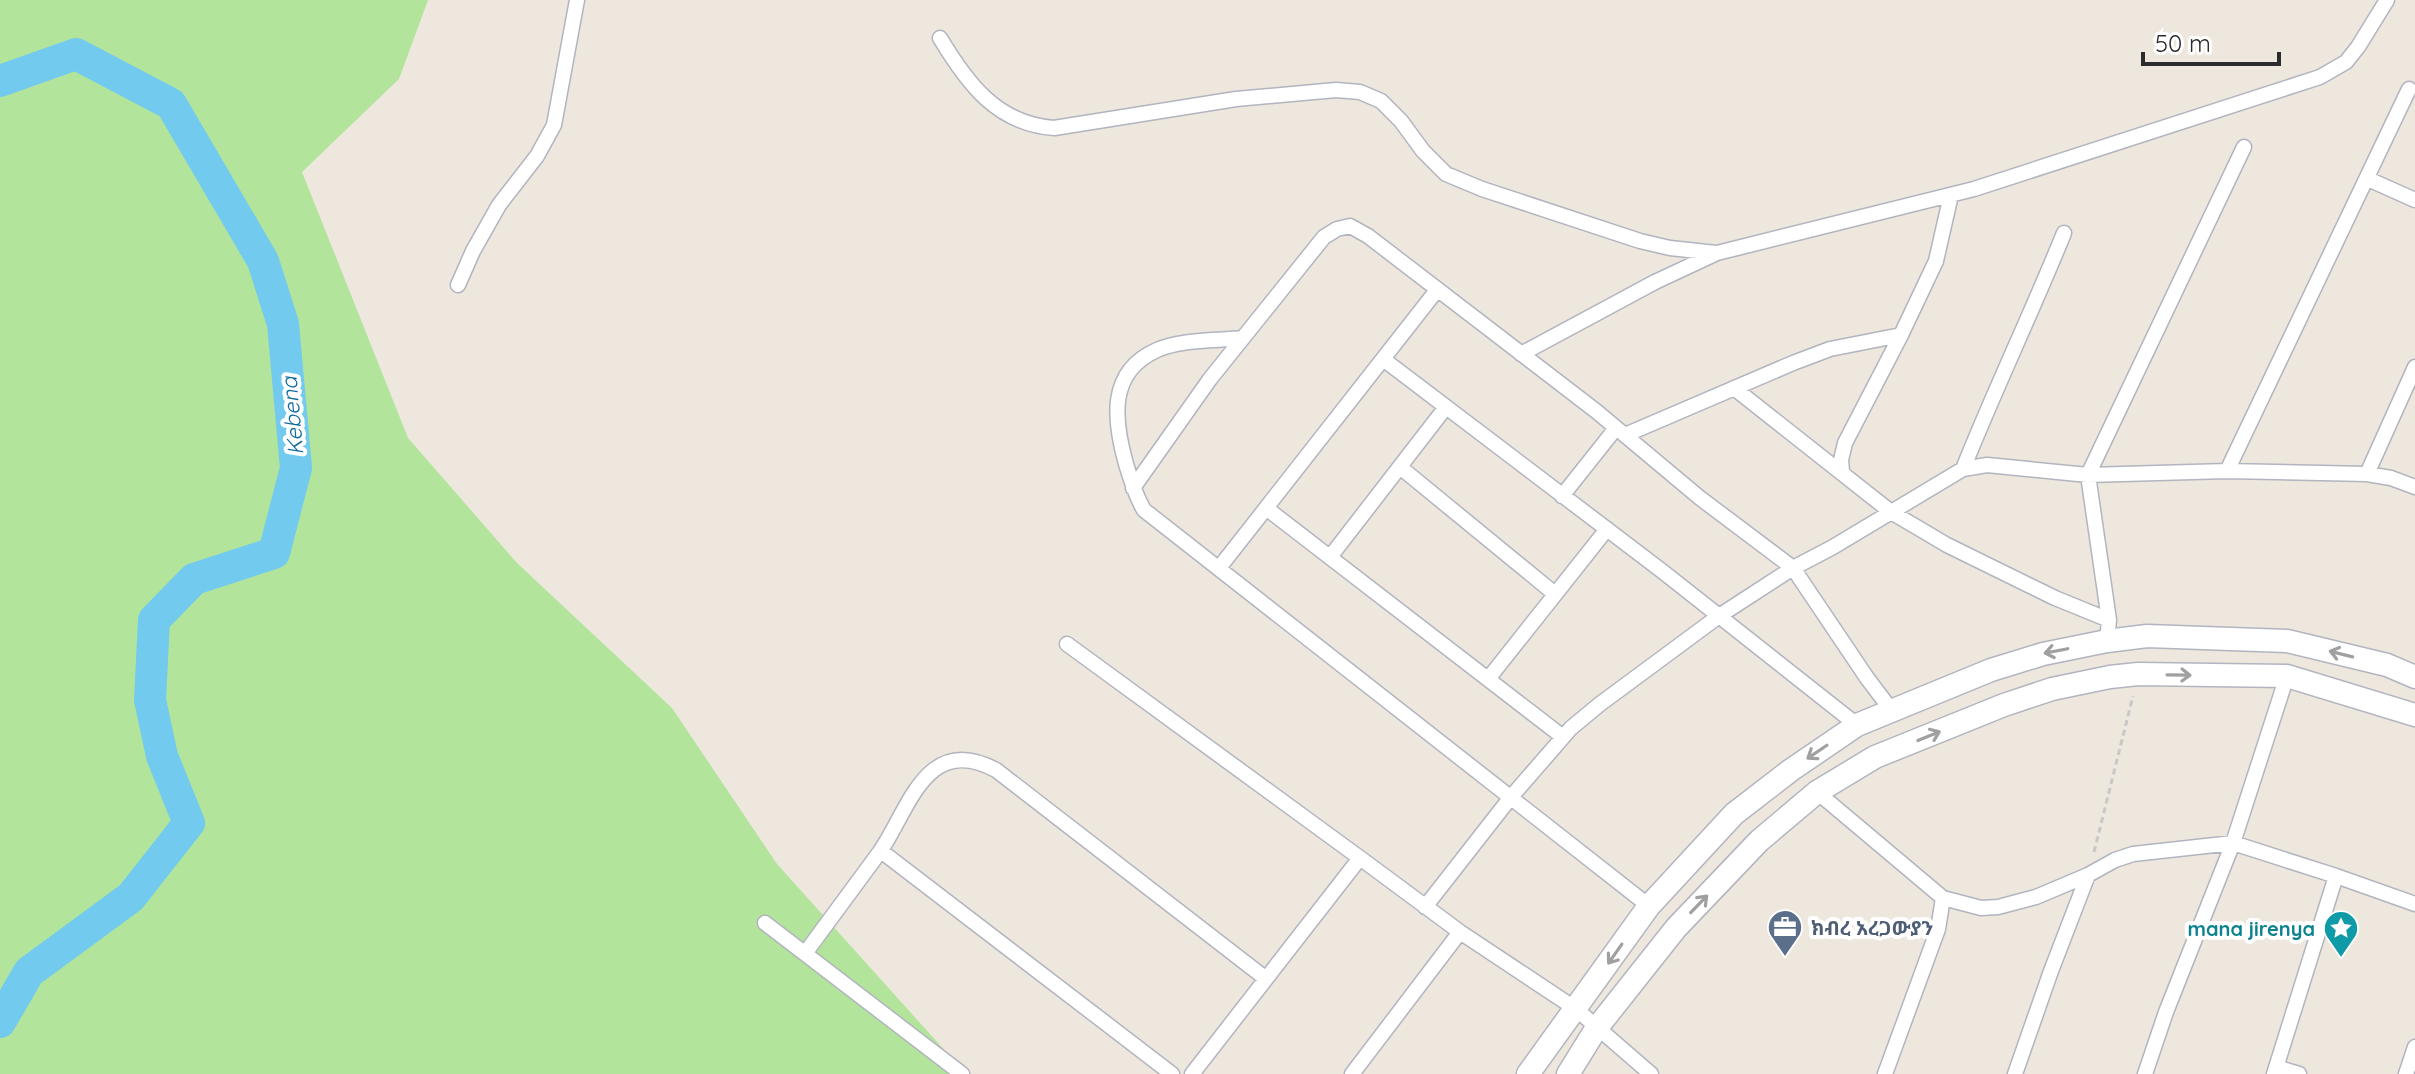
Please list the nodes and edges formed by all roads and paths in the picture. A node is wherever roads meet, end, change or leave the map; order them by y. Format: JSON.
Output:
{"nodes":[{"id":1,"x":577,"y":0,"type":"edge"},
{"id":2,"x":2387,"y":0,"type":"edge"},
{"id":3,"x":940,"y":38,"type":"dead end"},
{"id":4,"x":2409,"y":89,"type":"dead end"},
{"id":5,"x":2244,"y":147,"type":"dead end"},
{"id":6,"x":2368,"y":179,"type":"junction"},
{"id":7,"x":1951,"y":195,"type":"junction"},
{"id":8,"x":2415,"y":200,"type":"edge"},
{"id":9,"x":2064,"y":233,"type":"dead end"},
{"id":10,"x":1717,"y":253,"type":"junction"},
{"id":11,"x":458,"y":285,"type":"dead end"},
{"id":12,"x":1437,"y":290,"type":"junction"},
{"id":13,"x":1901,"y":335,"type":"junction"},
{"id":14,"x":1243,"y":338,"type":"junction"},
{"id":15,"x":1521,"y":354,"type":"junction"},
{"id":16,"x":1383,"y":359,"type":"junction"},
{"id":17,"x":2415,"y":367,"type":"edge"},
{"id":18,"x":1734,"y":388,"type":"junction"},
{"id":19,"x":1446,"y":407,"type":"junction"},
{"id":20,"x":1620,"y":432,"type":"junction"},
{"id":21,"x":1400,"y":467,"type":"junction"},
{"id":22,"x":1963,"y":469,"type":"junction"},
{"id":23,"x":1842,"y":471,"type":"junction"},
{"id":24,"x":2227,"y":471,"type":"junction"},
{"id":25,"x":2367,"y":474,"type":"junction"},
{"id":26,"x":2088,"y":475,"type":"junction"},
{"id":27,"x":2415,"y":487,"type":"edge"},
{"id":28,"x":1133,"y":488,"type":"junction"},
{"id":29,"x":1562,"y":496,"type":"junction"},
{"id":30,"x":1266,"y":508,"type":"junction"},
{"id":31,"x":1891,"y":512,"type":"junction"},
{"id":32,"x":1607,"y":529,"type":"junction"},
{"id":33,"x":1330,"y":557,"type":"junction"},
{"id":34,"x":1219,"y":568,"type":"junction"},
{"id":35,"x":1793,"y":568,"type":"junction"},
{"id":36,"x":1555,"y":594,"type":"junction"},
{"id":37,"x":1719,"y":616,"type":"junction"},
{"id":38,"x":2108,"y":631,"type":"junction"},
{"id":39,"x":1067,"y":644,"type":"dead end"},
{"id":40,"x":2138,"y":674,"type":"junction"},
{"id":41,"x":2287,"y":676,"type":"junction"},
{"id":42,"x":2415,"y":677,"type":"edge"},
{"id":43,"x":1488,"y":679,"type":"junction"},
{"id":44,"x":1892,"y":711,"type":"junction"},
{"id":45,"x":2415,"y":715,"type":"edge"},
{"id":46,"x":1857,"y":725,"type":"junction"},
{"id":47,"x":1563,"y":737,"type":"junction"},
{"id":48,"x":1817,"y":792,"type":"junction"},
{"id":49,"x":1511,"y":797,"type":"junction"},
{"id":50,"x":2233,"y":843,"type":"junction"},
{"id":51,"x":881,"y":851,"type":"junction"},
{"id":52,"x":1360,"y":858,"type":"junction"},
{"id":53,"x":2088,"y":875,"type":"junction"},
{"id":54,"x":2336,"y":876,"type":"junction"},
{"id":55,"x":1943,"y":898,"type":"junction"},
{"id":56,"x":2415,"y":904,"type":"edge"},
{"id":57,"x":1649,"y":906,"type":"junction"},
{"id":58,"x":1425,"y":907,"type":"junction"},
{"id":59,"x":765,"y":923,"type":"dead end"},
{"id":60,"x":1460,"y":932,"type":"junction"},
{"id":61,"x":806,"y":952,"type":"junction"},
{"id":62,"x":1265,"y":978,"type":"junction"},
{"id":63,"x":1576,"y":1009,"type":"junction"},
{"id":64,"x":1596,"y":1029,"type":"junction"},
{"id":65,"x":2415,"y":1047,"type":"edge"},
{"id":66,"x":2275,"y":1071,"type":"edge"},
{"id":67,"x":962,"y":1074,"type":"edge"},
{"id":68,"x":1172,"y":1074,"type":"edge"},
{"id":69,"x":1192,"y":1074,"type":"edge"},
{"id":70,"x":1352,"y":1074,"type":"edge"},
{"id":71,"x":1528,"y":1074,"type":"edge"},
{"id":72,"x":1568,"y":1074,"type":"edge"},
{"id":73,"x":1651,"y":1074,"type":"edge"},
{"id":74,"x":1885,"y":1074,"type":"edge"},
{"id":75,"x":2015,"y":1074,"type":"edge"},
{"id":76,"x":2145,"y":1074,"type":"edge"},
{"id":77,"x":2299,"y":1074,"type":"edge"},
{"id":78,"x":2406,"y":1074,"type":"edge"}],
"edges":[{"from":1,"to":11,"type":"street"},
{"from":2,"to":7,"type":"street"},
{"from":3,"to":10,"type":"street"},
{"from":4,"to":6,"type":"street"},
{"from":5,"to":26,"type":"street"},
{"from":6,"to":8,"type":"street"},
{"from":6,"to":24,"type":"street"},
{"from":7,"to":10,"type":"street"},
{"from":7,"to":13,"type":"street"},
{"from":9,"to":22,"type":"street"},
{"from":10,"to":15,"type":"street"},
{"from":12,"to":14,"type":"street"},
{"from":12,"to":15,"type":"street"},
{"from":12,"to":16,"type":"street"},
{"from":13,"to":18,"type":"street"},
{"from":13,"to":23,"type":"street"},
{"from":14,"to":28,"type":"street"},
{"from":14,"to":28,"type":"street"},
{"from":15,"to":20,"type":"street"},
{"from":16,"to":19,"type":"street"},
{"from":16,"to":30,"type":"street"},
{"from":17,"to":25,"type":"street"},
{"from":18,"to":20,"type":"street"},
{"from":18,"to":23,"type":"street"},
{"from":19,"to":21,"type":"street"},
{"from":19,"to":29,"type":"street"},
{"from":20,"to":29,"type":"street"},
{"from":20,"to":35,"type":"street"},
{"from":21,"to":33,"type":"street"},
{"from":21,"to":36,"type":"street"},
{"from":22,"to":26,"type":"street"},
{"from":22,"to":31,"type":"street"},
{"from":23,"to":31,"type":"street"},
{"from":24,"to":25,"type":"street"},
{"from":24,"to":26,"type":"street"},
{"from":25,"to":27,"type":"street"},
{"from":26,"to":38,"type":"street"},
{"from":28,"to":34,"type":"street"},
{"from":29,"to":32,"type":"street"},
{"from":30,"to":33,"type":"street"},
{"from":30,"to":34,"type":"street"},
{"from":31,"to":35,"type":"street"},
{"from":31,"to":38,"type":"street"},
{"from":32,"to":36,"type":"street"},
{"from":32,"to":37,"type":"street"},
{"from":33,"to":43,"type":"street"},
{"from":34,"to":49,"type":"street"},
{"from":35,"to":37,"type":"street"},
{"from":35,"to":44,"type":"street"},
{"from":36,"to":43,"type":"street"},
{"from":37,"to":46,"type":"street"},
{"from":37,"to":47,"type":"street"},
{"from":42,"to":38,"type":"main road","one_way":true},
{"from":38,"to":44,"type":"main road","one_way":true},
{"from":39,"to":52,"type":"street"},
{"from":40,"to":41,"type":"main road","one_way":true},
{"from":48,"to":40,"type":"main road","one_way":true},
{"from":40,"to":53,"type":"path"},
{"from":41,"to":45,"type":"main road"},
{"from":41,"to":50,"type":"street"},
{"from":43,"to":47,"type":"street"},
{"from":44,"to":46,"type":"main road"},
{"from":46,"to":57,"type":"main road","one_way":true},
{"from":47,"to":49,"type":"street"},
{"from":48,"to":55,"type":"street"},
{"from":64,"to":48,"type":"main road","one_way":true},
{"from":49,"to":57,"type":"street"},
{"from":49,"to":58,"type":"street"},
{"from":50,"to":53,"type":"street"},
{"from":50,"to":54,"type":"street"},
{"from":50,"to":76,"type":"street"},
{"from":51,"to":61,"type":"street"},
{"from":51,"to":62,"type":"street"},
{"from":51,"to":68,"type":"street"},
{"from":52,"to":58,"type":"street"},
{"from":52,"to":62,"type":"street"},
{"from":53,"to":55,"type":"street"},
{"from":53,"to":75,"type":"street"},
{"from":54,"to":56,"type":"street"},
{"from":54,"to":66,"type":"street"},
{"from":55,"to":74,"type":"street"},
{"from":57,"to":63,"type":"main road","one_way":true},
{"from":58,"to":60,"type":"street"},
{"from":59,"to":61,"type":"street"},
{"from":60,"to":63,"type":"street"},
{"from":60,"to":70,"type":"street"},
{"from":61,"to":67,"type":"street"},
{"from":62,"to":69,"type":"street"},
{"from":63,"to":64,"type":"street"},
{"from":63,"to":71,"type":"main road"},
{"from":64,"to":72,"type":"main road"},
{"from":64,"to":73,"type":"street"},
{"from":65,"to":78,"type":"street"},
{"from":66,"to":77,"type":"street"}]}
